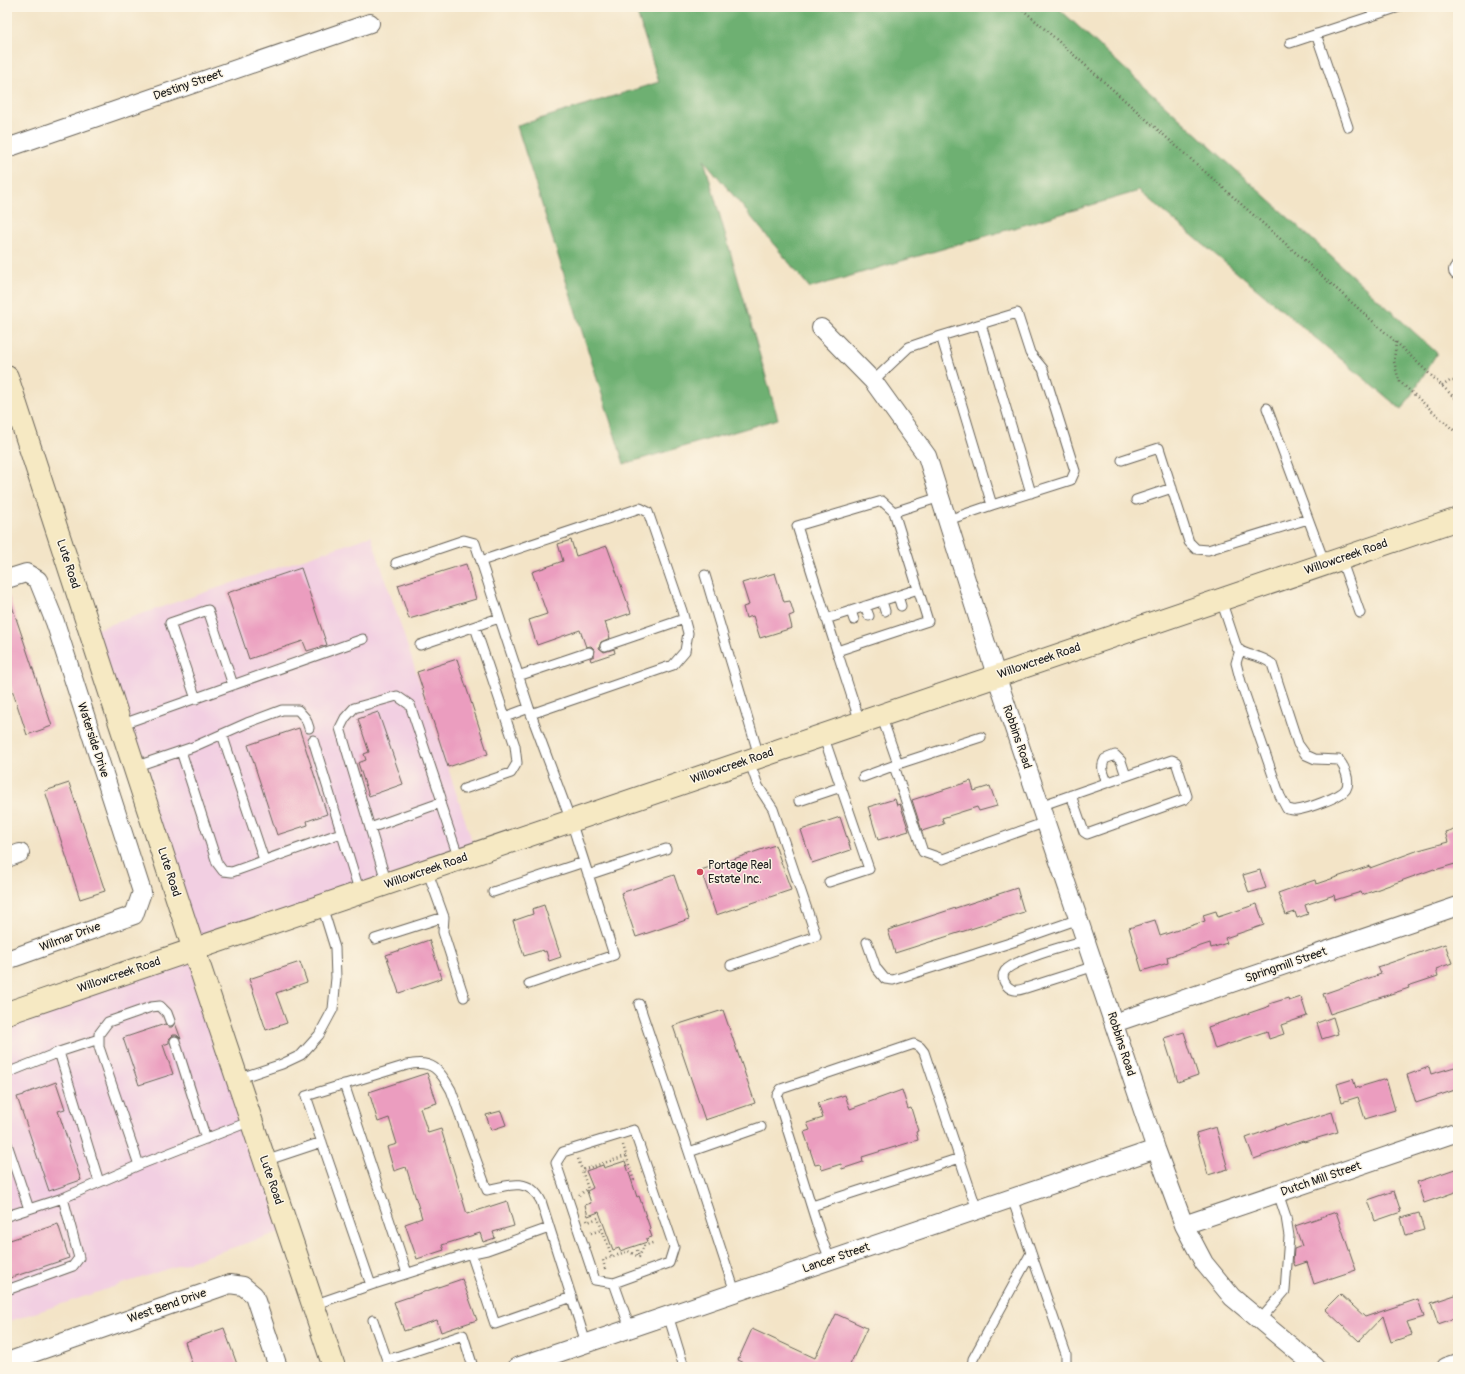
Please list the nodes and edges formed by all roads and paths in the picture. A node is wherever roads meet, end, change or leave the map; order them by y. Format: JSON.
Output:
{"nodes":[{"id":1,"x":1020,"y":7,"type":"edge"},
{"id":2,"x":1399,"y":7,"type":"edge"},
{"id":3,"x":370,"y":23,"type":"dead end"},
{"id":4,"x":1316,"y":34,"type":"junction"},
{"id":5,"x":1290,"y":43,"type":"dead end"},
{"id":6,"x":1348,"y":127,"type":"dead end"},
{"id":7,"x":7,"y":148,"type":"edge"},
{"id":8,"x":981,"y":324,"type":"junction"},
{"id":9,"x":821,"y":328,"type":"dead end"},
{"id":10,"x":941,"y":336,"type":"junction"},
{"id":11,"x":1396,"y":342,"type":"junction"},
{"id":12,"x":7,"y":377,"type":"edge"},
{"id":13,"x":873,"y":381,"type":"junction"},
{"id":14,"x":1458,"y":381,"type":"edge"},
{"id":15,"x":1442,"y":386,"type":"junction"},
{"id":16,"x":1458,"y":401,"type":"edge"},
{"id":17,"x":1267,"y":408,"type":"dead end"},
{"id":18,"x":1458,"y":434,"type":"edge"},
{"id":19,"x":1122,"y":460,"type":"dead end"},
{"id":20,"x":1172,"y":488,"type":"junction"},
{"id":21,"x":1031,"y":493,"type":"junction"},
{"id":22,"x":940,"y":497,"type":"junction"},
{"id":23,"x":1136,"y":500,"type":"dead end"},
{"id":24,"x":992,"y":505,"type":"junction"},
{"id":25,"x":894,"y":512,"type":"junction"},
{"id":26,"x":1308,"y":519,"type":"junction"},
{"id":27,"x":1458,"y":519,"type":"edge"},
{"id":28,"x":948,"y":520,"type":"junction"},
{"id":29,"x":1333,"y":561,"type":"junction"},
{"id":30,"x":481,"y":562,"type":"junction"},
{"id":31,"x":396,"y":563,"type":"dead end"},
{"id":32,"x":705,"y":575,"type":"dead end"},
{"id":33,"x":7,"y":579,"type":"edge"},
{"id":34,"x":918,"y":589,"type":"junction"},
{"id":35,"x":898,"y":596,"type":"junction"},
{"id":36,"x":1221,"y":600,"type":"junction"},
{"id":37,"x":882,"y":601,"type":"junction"},
{"id":38,"x":865,"y":606,"type":"junction"},
{"id":39,"x":901,"y":606,"type":"dead end"},
{"id":40,"x":851,"y":611,"type":"junction"},
{"id":41,"x":885,"y":611,"type":"dead end"},
{"id":42,"x":1360,"y":613,"type":"dead end"},
{"id":43,"x":869,"y":616,"type":"dead end"},
{"id":44,"x":500,"y":618,"type":"junction"},
{"id":45,"x":684,"y":619,"type":"junction"},
{"id":46,"x":826,"y":619,"type":"junction"},
{"id":47,"x":854,"y":620,"type":"dead end"},
{"id":48,"x":475,"y":627,"type":"junction"},
{"id":49,"x":363,"y":639,"type":"dead end"},
{"id":50,"x":420,"y":645,"type":"dead end"},
{"id":51,"x":605,"y":646,"type":"dead end"},
{"id":52,"x":836,"y":650,"type":"junction"},
{"id":53,"x":1240,"y":650,"type":"junction"},
{"id":54,"x":589,"y":652,"type":"dead end"},
{"id":55,"x":518,"y":676,"type":"junction"},
{"id":56,"x":996,"y":676,"type":"junction"},
{"id":57,"x":233,"y":686,"type":"junction"},
{"id":58,"x":196,"y":699,"type":"junction"},
{"id":59,"x":530,"y":711,"type":"junction"},
{"id":60,"x":881,"y":715,"type":"junction"},
{"id":61,"x":505,"y":717,"type":"junction"},
{"id":62,"x":860,"y":722,"type":"junction"},
{"id":63,"x":120,"y":725,"type":"junction"},
{"id":64,"x":309,"y":728,"type":"dead end"},
{"id":65,"x":222,"y":734,"type":"junction"},
{"id":66,"x":823,"y":735,"type":"junction"},
{"id":67,"x":981,"y":737,"type":"dead end"},
{"id":68,"x":313,"y":740,"type":"dead end"},
{"id":69,"x":181,"y":751,"type":"junction"},
{"id":70,"x":754,"y":758,"type":"junction"},
{"id":71,"x":896,"y":765,"type":"junction"},
{"id":72,"x":134,"y":767,"type":"junction"},
{"id":73,"x":1126,"y":776,"type":"junction"},
{"id":74,"x":863,"y":777,"type":"dead end"},
{"id":75,"x":1107,"y":782,"type":"junction"},
{"id":76,"x":841,"y":787,"type":"junction"},
{"id":77,"x":464,"y":788,"type":"dead end"},
{"id":78,"x":1072,"y":795,"type":"junction"},
{"id":79,"x":799,"y":801,"type":"dead end"},
{"id":80,"x":440,"y":803,"type":"junction"},
{"id":81,"x":1043,"y":814,"type":"junction"},
{"id":82,"x":571,"y":821,"type":"junction"},
{"id":83,"x":370,"y":828,"type":"junction"},
{"id":84,"x":341,"y":833,"type":"junction"},
{"id":85,"x":666,"y":849,"type":"dead end"},
{"id":86,"x":459,"y":859,"type":"junction"},
{"id":87,"x":264,"y":860,"type":"junction"},
{"id":88,"x":584,"y":862,"type":"junction"},
{"id":89,"x":427,"y":870,"type":"junction"},
{"id":90,"x":588,"y":875,"type":"junction"},
{"id":91,"x":829,"y":882,"type":"dead end"},
{"id":92,"x":387,"y":884,"type":"junction"},
{"id":93,"x":493,"y":892,"type":"dead end"},
{"id":94,"x":360,"y":893,"type":"junction"},
{"id":95,"x":322,"y":906,"type":"junction"},
{"id":96,"x":1458,"y":906,"type":"edge"},
{"id":97,"x":134,"y":915,"type":"joint"},
{"id":98,"x":444,"y":917,"type":"junction"},
{"id":99,"x":1078,"y":919,"type":"junction"},
{"id":100,"x":375,"y":940,"type":"dead end"},
{"id":101,"x":1086,"y":940,"type":"junction"},
{"id":102,"x":867,"y":942,"type":"dead end"},
{"id":103,"x":194,"y":950,"type":"junction"},
{"id":104,"x":7,"y":960,"type":"edge"},
{"id":105,"x":731,"y":965,"type":"dead end"},
{"id":106,"x":1095,"y":966,"type":"junction"},
{"id":107,"x":529,"y":984,"type":"dead end"},
{"id":108,"x":464,"y":997,"type":"dead end"},
{"id":109,"x":639,"y":1004,"type":"dead end"},
{"id":110,"x":7,"y":1013,"type":"edge"},
{"id":111,"x":170,"y":1021,"type":"dead end"},
{"id":112,"x":1114,"y":1023,"type":"junction"},
{"id":113,"x":99,"y":1039,"type":"junction"},
{"id":114,"x":175,"y":1041,"type":"dead end"},
{"id":115,"x":59,"y":1052,"type":"junction"},
{"id":116,"x":7,"y":1073,"type":"edge"},
{"id":117,"x":237,"y":1079,"type":"junction"},
{"id":118,"x":344,"y":1084,"type":"junction"},
{"id":119,"x":252,"y":1121,"type":"junction"},
{"id":120,"x":761,"y":1126,"type":"dead end"},
{"id":121,"x":1458,"y":1132,"type":"edge"},
{"id":122,"x":206,"y":1139,"type":"junction"},
{"id":123,"x":322,"y":1142,"type":"junction"},
{"id":124,"x":7,"y":1144,"type":"edge"},
{"id":125,"x":628,"y":1144,"type":"dead end"},
{"id":126,"x":1156,"y":1149,"type":"junction"},
{"id":127,"x":689,"y":1152,"type":"junction"},
{"id":128,"x":626,"y":1156,"type":"junction"},
{"id":129,"x":960,"y":1158,"type":"junction"},
{"id":130,"x":265,"y":1161,"type":"junction"},
{"id":131,"x":572,"y":1161,"type":"dead end"},
{"id":132,"x":139,"y":1165,"type":"junction"},
{"id":133,"x":582,"y":1170,"type":"junction"},
{"id":134,"x":634,"y":1181,"type":"dead end"},
{"id":135,"x":99,"y":1182,"type":"junction"},
{"id":136,"x":1278,"y":1193,"type":"junction"},
{"id":137,"x":63,"y":1198,"type":"junction"},
{"id":138,"x":1012,"y":1198,"type":"junction"},
{"id":139,"x":580,"y":1201,"type":"dead end"},
{"id":140,"x":812,"y":1206,"type":"junction"},
{"id":141,"x":29,"y":1209,"type":"junction"},
{"id":142,"x":977,"y":1210,"type":"junction"},
{"id":143,"x":7,"y":1216,"type":"edge"},
{"id":144,"x":586,"y":1216,"type":"dead end"},
{"id":145,"x":1184,"y":1225,"type":"junction"},
{"id":146,"x":549,"y":1228,"type":"junction"},
{"id":147,"x":655,"y":1242,"type":"dead end"},
{"id":148,"x":637,"y":1250,"type":"dead end"},
{"id":149,"x":471,"y":1253,"type":"junction"},
{"id":150,"x":1030,"y":1253,"type":"junction"},
{"id":151,"x":612,"y":1257,"type":"junction"},
{"id":152,"x":639,"y":1257,"type":"junction"},
{"id":153,"x":830,"y":1260,"type":"junction"},
{"id":154,"x":606,"y":1270,"type":"dead end"},
{"id":155,"x":407,"y":1273,"type":"junction"},
{"id":156,"x":614,"y":1283,"type":"junction"},
{"id":157,"x":371,"y":1285,"type":"junction"},
{"id":158,"x":7,"y":1290,"type":"edge"},
{"id":159,"x":735,"y":1292,"type":"junction"},
{"id":160,"x":572,"y":1297,"type":"junction"},
{"id":161,"x":313,"y":1304,"type":"junction"},
{"id":162,"x":668,"y":1315,"type":"junction"},
{"id":163,"x":374,"y":1320,"type":"dead end"},
{"id":164,"x":1260,"y":1320,"type":"junction"},
{"id":165,"x":630,"y":1328,"type":"junction"},
{"id":166,"x":586,"y":1343,"type":"junction"},
{"id":167,"x":7,"y":1362,"type":"edge"},
{"id":168,"x":1458,"y":1363,"type":"edge"},
{"id":169,"x":278,"y":1367,"type":"edge"},
{"id":170,"x":334,"y":1367,"type":"edge"},
{"id":171,"x":473,"y":1367,"type":"edge"},
{"id":172,"x":517,"y":1367,"type":"edge"},
{"id":173,"x":684,"y":1367,"type":"edge"},
{"id":174,"x":972,"y":1367,"type":"edge"},
{"id":175,"x":1066,"y":1367,"type":"edge"},
{"id":176,"x":1316,"y":1367,"type":"edge"},
{"id":177,"x":1446,"y":1367,"type":"edge"}],
"edges":[{"from":1,"to":11,"type":"path"},
{"from":2,"to":4,"type":"lane"},
{"from":3,"to":7,"type":"street","name":"Destiny Street"},
{"from":4,"to":5,"type":"lane"},
{"from":4,"to":6,"type":"lane"},
{"from":8,"to":10,"type":"lane"},
{"from":8,"to":21,"type":"lane"},
{"from":8,"to":21,"type":"lane"},
{"from":9,"to":13,"type":"street","name":"Robbins Road"},
{"from":10,"to":13,"type":"lane"},
{"from":10,"to":24,"type":"lane"},
{"from":11,"to":15,"type":"path"},
{"from":11,"to":18,"type":"path"},
{"from":12,"to":63,"type":"main road","name":"Lute Road"},
{"from":13,"to":22,"type":"street","name":"Robbins Road"},
{"from":14,"to":15,"type":"path"},
{"from":15,"to":16,"type":"path"},
{"from":17,"to":26,"type":"lane"},
{"from":19,"to":20,"type":"lane"},
{"from":20,"to":23,"type":"lane"},
{"from":20,"to":26,"type":"lane"},
{"from":21,"to":24,"type":"lane"},
{"from":22,"to":25,"type":"lane"},
{"from":22,"to":28,"type":"street","name":"Robbins Road"},
{"from":24,"to":28,"type":"lane"},
{"from":25,"to":34,"type":"lane"},
{"from":25,"to":46,"type":"lane"},
{"from":26,"to":29,"type":"lane"},
{"from":27,"to":29,"type":"main road","name":"Willowcreek Road"},
{"from":28,"to":56,"type":"street","name":"Robbins Road"},
{"from":29,"to":36,"type":"main road","name":"Willowcreek Road"},
{"from":29,"to":42,"type":"lane"},
{"from":30,"to":31,"type":"lane"},
{"from":30,"to":44,"type":"lane"},
{"from":30,"to":45,"type":"lane"},
{"from":32,"to":70,"type":"lane"},
{"from":33,"to":97,"type":"street","name":"Waterside Drive"},
{"from":34,"to":35,"type":"lane"},
{"from":34,"to":52,"type":"lane"},
{"from":35,"to":37,"type":"lane"},
{"from":35,"to":39,"type":"lane"},
{"from":36,"to":53,"type":"lane"},
{"from":36,"to":56,"type":"main road","name":"Willowcreek Road"},
{"from":37,"to":38,"type":"lane"},
{"from":37,"to":41,"type":"lane"},
{"from":38,"to":40,"type":"lane"},
{"from":38,"to":43,"type":"lane"},
{"from":40,"to":46,"type":"lane"},
{"from":40,"to":47,"type":"lane"},
{"from":44,"to":48,"type":"lane"},
{"from":44,"to":55,"type":"lane"},
{"from":45,"to":51,"type":"lane"},
{"from":45,"to":59,"type":"lane"},
{"from":46,"to":52,"type":"lane"},
{"from":48,"to":50,"type":"lane"},
{"from":48,"to":61,"type":"lane"},
{"from":49,"to":57,"type":"lane"},
{"from":52,"to":62,"type":"lane"},
{"from":53,"to":53,"type":"lane"},
{"from":54,"to":55,"type":"lane"},
{"from":55,"to":59,"type":"lane"},
{"from":56,"to":60,"type":"main road","name":"Willowcreek Road"},
{"from":56,"to":81,"type":"street","name":"Robbins Road"},
{"from":57,"to":58,"type":"lane"},
{"from":57,"to":58,"type":"lane"},
{"from":58,"to":63,"type":"lane"},
{"from":59,"to":61,"type":"lane"},
{"from":59,"to":82,"type":"lane"},
{"from":60,"to":62,"type":"main road","name":"Willowcreek Road"},
{"from":60,"to":71,"type":"lane"},
{"from":61,"to":77,"type":"lane"},
{"from":62,"to":66,"type":"main road","name":"Willowcreek Road"},
{"from":63,"to":72,"type":"main road","name":"Lute Road"},
{"from":64,"to":65,"type":"lane"},
{"from":65,"to":69,"type":"lane"},
{"from":65,"to":87,"type":"lane"},
{"from":66,"to":70,"type":"main road","name":"Willowcreek Road"},
{"from":66,"to":76,"type":"lane"},
{"from":67,"to":71,"type":"lane"},
{"from":68,"to":84,"type":"lane"},
{"from":69,"to":72,"type":"lane"},
{"from":69,"to":87,"type":"lane"},
{"from":70,"to":82,"type":"main road","name":"Willowcreek Road"},
{"from":70,"to":105,"type":"lane"},
{"from":71,"to":74,"type":"lane"},
{"from":71,"to":81,"type":"lane"},
{"from":72,"to":103,"type":"main road","name":"Lute Road"},
{"from":73,"to":75,"type":"lane"},
{"from":73,"to":75,"type":"lane"},
{"from":73,"to":78,"type":"lane"},
{"from":75,"to":78,"type":"lane"},
{"from":76,"to":79,"type":"lane"},
{"from":76,"to":91,"type":"lane"},
{"from":78,"to":81,"type":"lane"},
{"from":80,"to":83,"type":"lane"},
{"from":80,"to":83,"type":"lane"},
{"from":80,"to":86,"type":"lane"},
{"from":81,"to":99,"type":"street","name":"Robbins Road"},
{"from":82,"to":86,"type":"main road","name":"Willowcreek Road"},
{"from":82,"to":88,"type":"lane"},
{"from":83,"to":92,"type":"lane"},
{"from":84,"to":87,"type":"lane"},
{"from":84,"to":94,"type":"lane"},
{"from":85,"to":90,"type":"lane"},
{"from":86,"to":89,"type":"main road","name":"Willowcreek Road"},
{"from":88,"to":90,"type":"lane"},
{"from":88,"to":93,"type":"lane"},
{"from":89,"to":92,"type":"main road","name":"Willowcreek Road"},
{"from":89,"to":98,"type":"lane"},
{"from":90,"to":107,"type":"lane"},
{"from":92,"to":94,"type":"main road","name":"Willowcreek Road"},
{"from":94,"to":95,"type":"main road","name":"Willowcreek Road"},
{"from":95,"to":103,"type":"main road","name":"Willowcreek Road"},
{"from":95,"to":117,"type":"lane"},
{"from":96,"to":112,"type":"street","name":"Springmill Street"},
{"from":97,"to":104,"type":"street","name":"Wilmar Drive"},
{"from":98,"to":100,"type":"lane"},
{"from":98,"to":108,"type":"lane"},
{"from":99,"to":101,"type":"street","name":"Robbins Road"},
{"from":99,"to":102,"type":"lane"},
{"from":101,"to":106,"type":"street","name":"Robbins Road"},
{"from":101,"to":106,"type":"lane"},
{"from":103,"to":110,"type":"main road","name":"Willowcreek Road"},
{"from":103,"to":117,"type":"main road","name":"Lute Road"},
{"from":106,"to":112,"type":"street","name":"Robbins Road"},
{"from":109,"to":127,"type":"lane"},
{"from":111,"to":113,"type":"lane"},
{"from":112,"to":126,"type":"street","name":"Robbins Road"},
{"from":113,"to":115,"type":"lane"},
{"from":113,"to":132,"type":"lane"},
{"from":114,"to":122,"type":"lane"},
{"from":115,"to":116,"type":"lane"},
{"from":115,"to":135,"type":"lane"},
{"from":117,"to":119,"type":"main road","name":"Lute Road"},
{"from":118,"to":123,"type":"lane"},
{"from":118,"to":146,"type":"lane"},
{"from":118,"to":155,"type":"lane"},
{"from":119,"to":122,"type":"lane"},
{"from":119,"to":130,"type":"main road","name":"Lute Road"},
{"from":120,"to":127,"type":"lane"},
{"from":121,"to":136,"type":"street","name":"Dutch Mill Street"},
{"from":122,"to":132,"type":"lane"},
{"from":123,"to":130,"type":"lane"},
{"from":123,"to":157,"type":"lane"},
{"from":124,"to":141,"type":"lane"},
{"from":125,"to":128,"type":"path"},
{"from":126,"to":138,"type":"street","name":"Lancer Street"},
{"from":126,"to":145,"type":"street","name":"Robbins Road"},
{"from":127,"to":159,"type":"lane"},
{"from":128,"to":133,"type":"path"},
{"from":128,"to":134,"type":"path"},
{"from":129,"to":140,"type":"lane"},
{"from":129,"to":140,"type":"lane"},
{"from":129,"to":142,"type":"lane"},
{"from":130,"to":161,"type":"main road","name":"Lute Road"},
{"from":131,"to":133,"type":"path"},
{"from":132,"to":135,"type":"lane"},
{"from":133,"to":139,"type":"path"},
{"from":135,"to":137,"type":"lane"},
{"from":136,"to":145,"type":"street","name":"Dutch Mill Street"},
{"from":136,"to":164,"type":"lane"},
{"from":137,"to":141,"type":"lane"},
{"from":137,"to":158,"type":"lane"},
{"from":138,"to":142,"type":"street","name":"Lancer Street"},
{"from":138,"to":150,"type":"lane"},
{"from":140,"to":153,"type":"lane"},
{"from":141,"to":143,"type":"lane"},
{"from":142,"to":153,"type":"street","name":"Lancer Street"},
{"from":144,"to":151,"type":"path"},
{"from":145,"to":164,"type":"street","name":"Robbins Road"},
{"from":146,"to":149,"type":"lane"},
{"from":146,"to":160,"type":"lane"},
{"from":147,"to":152,"type":"path"},
{"from":148,"to":152,"type":"path"},
{"from":149,"to":155,"type":"lane"},
{"from":149,"to":160,"type":"lane"},
{"from":150,"to":174,"type":"lane"},
{"from":150,"to":175,"type":"lane"},
{"from":151,"to":152,"type":"path"},
{"from":151,"to":154,"type":"path"},
{"from":153,"to":159,"type":"street","name":"Lancer Street"},
{"from":155,"to":157,"type":"lane"},
{"from":156,"to":156,"type":"lane"},
{"from":156,"to":165,"type":"lane"},
{"from":157,"to":161,"type":"lane"},
{"from":159,"to":162,"type":"street","name":"Lancer Street"},
{"from":160,"to":166,"type":"lane"},
{"from":161,"to":170,"type":"main road","name":"Lute Road"},
{"from":162,"to":165,"type":"street","name":"Lancer Street"},
{"from":162,"to":173,"type":"lane"},
{"from":163,"to":171,"type":"lane"},
{"from":164,"to":176,"type":"street","name":"Robbins Road"},
{"from":165,"to":166,"type":"street","name":"Lancer Street"},
{"from":166,"to":172,"type":"street","name":"Lancer Street"},
{"from":167,"to":169,"type":"street","name":"West Bend Drive"},
{"from":168,"to":177,"type":"street"}]}
